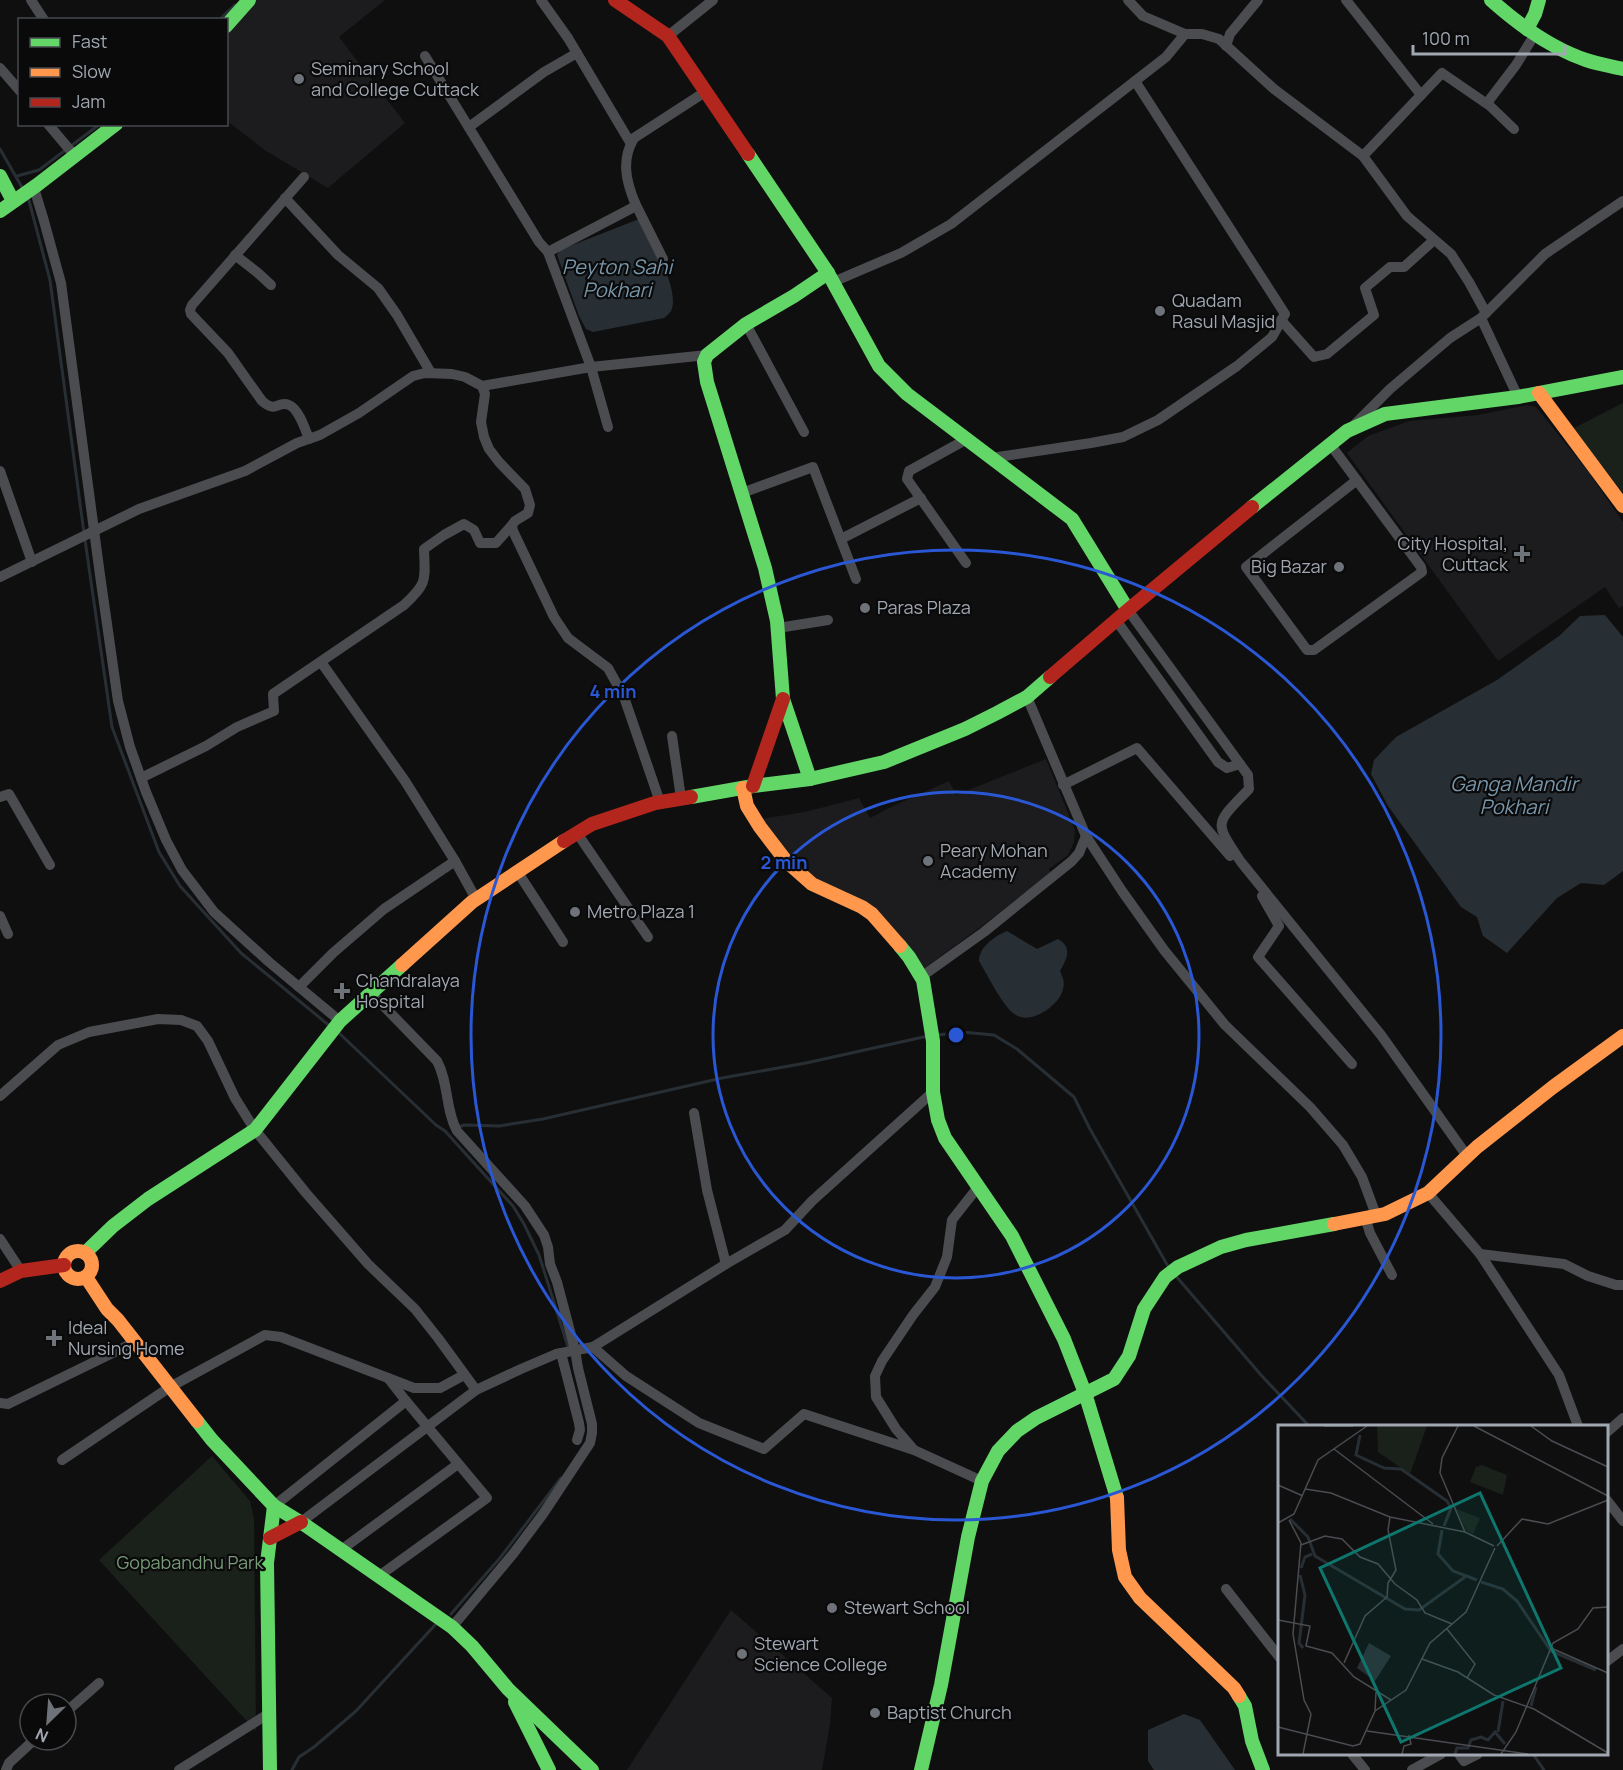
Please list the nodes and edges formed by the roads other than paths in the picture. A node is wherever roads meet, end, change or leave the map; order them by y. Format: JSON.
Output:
{"nodes":[{"id":1,"x":31,"y":0,"type":"edge"},
{"id":2,"x":249,"y":0,"type":"edge"},
{"id":3,"x":541,"y":0,"type":"edge"},
{"id":4,"x":615,"y":0,"type":"edge"},
{"id":5,"x":713,"y":0,"type":"edge"},
{"id":6,"x":1128,"y":0,"type":"edge"},
{"id":7,"x":1258,"y":0,"type":"edge"},
{"id":8,"x":1346,"y":0,"type":"edge"},
{"id":9,"x":1491,"y":0,"type":"edge"},
{"id":10,"x":1539,"y":0,"type":"edge"},
{"id":11,"x":43,"y":18,"type":"edge"},
{"id":12,"x":228,"y":24,"type":"edge"},
{"id":13,"x":1531,"y":31,"type":"junction"},
{"id":14,"x":1185,"y":34,"type":"junction"},
{"id":15,"x":668,"y":36,"type":"junction"},
{"id":16,"x":1226,"y":46,"type":"junction"},
{"id":17,"x":577,"y":52,"type":"junction"},
{"id":18,"x":425,"y":56,"type":"dead end"},
{"id":19,"x":0,"y":68,"type":"edge"},
{"id":20,"x":1623,"y":69,"type":"edge"},
{"id":21,"x":1135,"y":81,"type":"junction"},
{"id":22,"x":18,"y":89,"type":"edge"},
{"id":23,"x":705,"y":92,"type":"junction"},
{"id":24,"x":1421,"y":94,"type":"junction"},
{"id":25,"x":1487,"y":103,"type":"junction"},
{"id":26,"x":50,"y":126,"type":"edge"},
{"id":27,"x":113,"y":126,"type":"edge"},
{"id":28,"x":469,"y":127,"type":"junction"},
{"id":29,"x":1514,"y":129,"type":"dead end"},
{"id":30,"x":631,"y":144,"type":"junction"},
{"id":31,"x":75,"y":156,"type":"junction"},
{"id":32,"x":1363,"y":156,"type":"junction"},
{"id":33,"x":0,"y":176,"type":"edge"},
{"id":34,"x":304,"y":177,"type":"dead end"},
{"id":35,"x":32,"y":189,"type":"junction"},
{"id":36,"x":285,"y":198,"type":"junction"},
{"id":37,"x":14,"y":201,"type":"junction"},
{"id":38,"x":1623,"y":201,"type":"edge"},
{"id":39,"x":635,"y":203,"type":"junction"},
{"id":40,"x":0,"y":211,"type":"edge"},
{"id":41,"x":1434,"y":240,"type":"junction"},
{"id":42,"x":548,"y":252,"type":"junction"},
{"id":43,"x":235,"y":255,"type":"junction"},
{"id":44,"x":663,"y":259,"type":"dead end"},
{"id":45,"x":830,"y":278,"type":"junction"},
{"id":46,"x":271,"y":285,"type":"dead end"},
{"id":47,"x":1484,"y":315,"type":"junction"},
{"id":48,"x":1281,"y":320,"type":"junction"},
{"id":49,"x":746,"y":324,"type":"junction"},
{"id":50,"x":706,"y":355,"type":"junction"},
{"id":51,"x":591,"y":367,"type":"junction"},
{"id":52,"x":431,"y":373,"type":"junction"},
{"id":53,"x":1623,"y":377,"type":"edge"},
{"id":54,"x":482,"y":386,"type":"junction"},
{"id":55,"x":1539,"y":393,"type":"junction"},
{"id":56,"x":1518,"y":397,"type":"junction"},
{"id":57,"x":608,"y":427,"type":"dead end"},
{"id":58,"x":1347,"y":431,"type":"junction"},
{"id":59,"x":804,"y":432,"type":"dead end"},
{"id":60,"x":309,"y":439,"type":"junction"},
{"id":61,"x":967,"y":439,"type":"junction"},
{"id":62,"x":1329,"y":444,"type":"junction"},
{"id":63,"x":991,"y":458,"type":"junction"},
{"id":64,"x":0,"y":471,"type":"edge"},
{"id":65,"x":1357,"y":480,"type":"junction"},
{"id":66,"x":742,"y":493,"type":"junction"},
{"id":67,"x":921,"y":498,"type":"junction"},
{"id":68,"x":1623,"y":506,"type":"edge"},
{"id":69,"x":512,"y":525,"type":"junction"},
{"id":70,"x":93,"y":532,"type":"junction"},
{"id":71,"x":841,"y":539,"type":"junction"},
{"id":72,"x":32,"y":562,"type":"junction"},
{"id":73,"x":966,"y":563,"type":"dead end"},
{"id":74,"x":0,"y":577,"type":"edge"},
{"id":75,"x":856,"y":579,"type":"dead end"},
{"id":76,"x":1128,"y":610,"type":"junction"},
{"id":77,"x":828,"y":620,"type":"dead end"},
{"id":78,"x":1116,"y":620,"type":"junction"},
{"id":79,"x":778,"y":628,"type":"junction"},
{"id":80,"x":321,"y":662,"type":"junction"},
{"id":81,"x":1028,"y":697,"type":"junction"},
{"id":82,"x":783,"y":699,"type":"junction"},
{"id":83,"x":672,"y":736,"type":"dead end"},
{"id":84,"x":1240,"y":764,"type":"junction"},
{"id":85,"x":141,"y":778,"type":"junction"},
{"id":86,"x":810,"y":778,"type":"junction"},
{"id":87,"x":1063,"y":785,"type":"junction"},
{"id":88,"x":748,"y":787,"type":"junction"},
{"id":89,"x":0,"y":797,"type":"edge"},
{"id":90,"x":681,"y":798,"type":"junction"},
{"id":91,"x":660,"y":802,"type":"junction"},
{"id":92,"x":577,"y":833,"type":"junction"},
{"id":93,"x":1086,"y":836,"type":"junction"},
{"id":94,"x":454,"y":861,"type":"junction"},
{"id":95,"x":50,"y":865,"type":"dead end"},
{"id":96,"x":518,"y":871,"type":"junction"},
{"id":97,"x":476,"y":899,"type":"junction"},
{"id":98,"x":0,"y":916,"type":"edge"},
{"id":99,"x":8,"y":934,"type":"dead end"},
{"id":100,"x":648,"y":937,"type":"dead end"},
{"id":101,"x":563,"y":942,"type":"dead end"},
{"id":102,"x":921,"y":977,"type":"junction"},
{"id":103,"x":299,"y":987,"type":"junction"},
{"id":104,"x":371,"y":993,"type":"junction"},
{"id":105,"x":338,"y":1024,"type":"junction"},
{"id":106,"x":1623,"y":1036,"type":"edge"},
{"id":107,"x":1352,"y":1064,"type":"dead end"},
{"id":108,"x":933,"y":1092,"type":"junction"},
{"id":109,"x":0,"y":1096,"type":"edge"},
{"id":110,"x":694,"y":1113,"type":"dead end"},
{"id":111,"x":255,"y":1130,"type":"junction"},
{"id":112,"x":1467,"y":1156,"type":"junction"},
{"id":113,"x":978,"y":1187,"type":"junction"},
{"id":114,"x":1428,"y":1193,"type":"junction"},
{"id":115,"x":1371,"y":1216,"type":"junction"},
{"id":116,"x":0,"y":1239,"type":"edge"},
{"id":117,"x":85,"y":1253,"type":"junction"},
{"id":118,"x":1480,"y":1254,"type":"junction"},
{"id":119,"x":726,"y":1264,"type":"junction"},
{"id":120,"x":64,"y":1265,"type":"junction"},
{"id":121,"x":21,"y":1271,"type":"junction"},
{"id":122,"x":1392,"y":1275,"type":"dead end"},
{"id":123,"x":86,"y":1277,"type":"junction"},
{"id":124,"x":0,"y":1281,"type":"edge"},
{"id":125,"x":1623,"y":1285,"type":"edge"},
{"id":126,"x":135,"y":1342,"type":"junction"},
{"id":127,"x":593,"y":1347,"type":"junction"},
{"id":128,"x":575,"y":1350,"type":"junction"},
{"id":129,"x":561,"y":1353,"type":"junction"},
{"id":130,"x":464,"y":1375,"type":"junction"},
{"id":131,"x":387,"y":1377,"type":"junction"},
{"id":132,"x":170,"y":1387,"type":"junction"},
{"id":133,"x":476,"y":1390,"type":"junction"},
{"id":134,"x":1085,"y":1393,"type":"junction"},
{"id":135,"x":406,"y":1401,"type":"junction"},
{"id":136,"x":0,"y":1403,"type":"edge"},
{"id":137,"x":1623,"y":1418,"type":"edge"},
{"id":138,"x":1578,"y":1425,"type":"edge"},
{"id":139,"x":427,"y":1427,"type":"junction"},
{"id":140,"x":1608,"y":1431,"type":"edge"},
{"id":141,"x":577,"y":1440,"type":"dead end"},
{"id":142,"x":914,"y":1450,"type":"junction"},
{"id":143,"x":62,"y":1460,"type":"dead end"},
{"id":144,"x":458,"y":1464,"type":"junction"},
{"id":145,"x":982,"y":1481,"type":"junction"},
{"id":146,"x":1608,"y":1502,"type":"edge"},
{"id":147,"x":274,"y":1506,"type":"junction"},
{"id":148,"x":1623,"y":1521,"type":"edge"},
{"id":149,"x":301,"y":1522,"type":"junction"},
{"id":150,"x":270,"y":1538,"type":"junction"},
{"id":151,"x":341,"y":1550,"type":"junction"},
{"id":152,"x":379,"y":1576,"type":"junction"},
{"id":153,"x":1226,"y":1590,"type":"dead end"},
{"id":154,"x":452,"y":1627,"type":"junction"},
{"id":155,"x":1623,"y":1649,"type":"edge"},
{"id":156,"x":1278,"y":1655,"type":"edge"},
{"id":157,"x":1608,"y":1660,"type":"edge"},
{"id":158,"x":99,"y":1683,"type":"dead end"},
{"id":159,"x":508,"y":1689,"type":"junction"},
{"id":160,"x":78,"y":1701,"type":"edge"},
{"id":161,"x":268,"y":1714,"type":"junction"},
{"id":162,"x":20,"y":1752,"type":"edge"},
{"id":163,"x":1353,"y":1755,"type":"edge"},
{"id":164,"x":1439,"y":1755,"type":"edge"},
{"id":165,"x":1460,"y":1755,"type":"edge"},
{"id":166,"x":1476,"y":1755,"type":"edge"},
{"id":167,"x":6,"y":1770,"type":"edge"},
{"id":168,"x":178,"y":1770,"type":"edge"},
{"id":169,"x":270,"y":1770,"type":"edge"},
{"id":170,"x":549,"y":1770,"type":"edge"},
{"id":171,"x":592,"y":1770,"type":"edge"},
{"id":172,"x":921,"y":1770,"type":"edge"},
{"id":173,"x":1263,"y":1770,"type":"edge"},
{"id":174,"x":1365,"y":1770,"type":"edge"},
{"id":175,"x":1412,"y":1770,"type":"edge"}],
"edges":[{"from":1,"to":11,"type":"street"},
{"from":2,"to":12,"type":"street"},
{"from":3,"to":17,"type":"street"},
{"from":4,"to":15,"type":"street"},
{"from":5,"to":15,"type":"street"},
{"from":6,"to":14,"type":"street"},
{"from":7,"to":16,"type":"street"},
{"from":8,"to":24,"type":"street"},
{"from":9,"to":13,"type":"street"},
{"from":10,"to":13,"type":"street"},
{"from":13,"to":20,"type":"street"},
{"from":13,"to":25,"type":"street"},
{"from":14,"to":16,"type":"street"},
{"from":14,"to":21,"type":"street"},
{"from":15,"to":23,"type":"street"},
{"from":16,"to":32,"type":"street"},
{"from":17,"to":28,"type":"street"},
{"from":17,"to":30,"type":"street"},
{"from":18,"to":28,"type":"street"},
{"from":19,"to":22,"type":"street"},
{"from":21,"to":45,"type":"street"},
{"from":21,"to":48,"type":"street"},
{"from":23,"to":30,"type":"street"},
{"from":23,"to":45,"type":"street"},
{"from":24,"to":25,"type":"street"},
{"from":24,"to":32,"type":"street"},
{"from":25,"to":29,"type":"street"},
{"from":26,"to":31,"type":"street"},
{"from":27,"to":31,"type":"street"},
{"from":28,"to":42,"type":"street"},
{"from":30,"to":39,"type":"street"},
{"from":31,"to":35,"type":"street"},
{"from":32,"to":41,"type":"street"},
{"from":33,"to":37,"type":"street"},
{"from":34,"to":36,"type":"street"},
{"from":35,"to":37,"type":"street"},
{"from":35,"to":70,"type":"street"},
{"from":36,"to":43,"type":"street"},
{"from":36,"to":52,"type":"street"},
{"from":37,"to":40,"type":"street"},
{"from":38,"to":47,"type":"street"},
{"from":39,"to":42,"type":"street"},
{"from":39,"to":44,"type":"street"},
{"from":41,"to":47,"type":"street"},
{"from":41,"to":48,"type":"street"},
{"from":42,"to":51,"type":"street"},
{"from":43,"to":46,"type":"street"},
{"from":43,"to":60,"type":"street"},
{"from":45,"to":49,"type":"street"},
{"from":45,"to":61,"type":"street"},
{"from":47,"to":56,"type":"street"},
{"from":47,"to":58,"type":"street"},
{"from":48,"to":63,"type":"street"},
{"from":49,"to":50,"type":"street"},
{"from":49,"to":59,"type":"street"},
{"from":50,"to":51,"type":"street"},
{"from":50,"to":66,"type":"street"},
{"from":51,"to":54,"type":"street"},
{"from":51,"to":57,"type":"street"},
{"from":52,"to":54,"type":"street"},
{"from":52,"to":60,"type":"street"},
{"from":53,"to":55,"type":"street"},
{"from":54,"to":69,"type":"street"},
{"from":55,"to":56,"type":"street"},
{"from":55,"to":68,"type":"street"},
{"from":56,"to":58,"type":"street"},
{"from":58,"to":62,"type":"street"},
{"from":60,"to":70,"type":"street"},
{"from":61,"to":63,"type":"street"},
{"from":61,"to":67,"type":"street"},
{"from":62,"to":65,"type":"street"},
{"from":62,"to":76,"type":"street"},
{"from":63,"to":76,"type":"street"},
{"from":64,"to":72,"type":"street"},
{"from":65,"to":65,"type":"street"},
{"from":66,"to":71,"type":"street"},
{"from":66,"to":79,"type":"street"},
{"from":67,"to":71,"type":"street"},
{"from":67,"to":73,"type":"street"},
{"from":69,"to":80,"type":"street"},
{"from":69,"to":91,"type":"street"},
{"from":70,"to":72,"type":"street"},
{"from":70,"to":85,"type":"street"},
{"from":71,"to":75,"type":"street"},
{"from":72,"to":74,"type":"street"},
{"from":76,"to":78,"type":"street"},
{"from":76,"to":84,"type":"street"},
{"from":77,"to":79,"type":"street"},
{"from":78,"to":81,"type":"street"},
{"from":78,"to":84,"type":"street"},
{"from":79,"to":82,"type":"street"},
{"from":80,"to":85,"type":"street"},
{"from":80,"to":94,"type":"street"},
{"from":81,"to":86,"type":"street"},
{"from":81,"to":87,"type":"street"},
{"from":82,"to":86,"type":"street"},
{"from":82,"to":88,"type":"street"},
{"from":83,"to":90,"type":"street"},
{"from":84,"to":112,"type":"street"},
{"from":85,"to":103,"type":"street"},
{"from":86,"to":88,"type":"street"},
{"from":87,"to":93,"type":"street"},
{"from":87,"to":107,"type":"street"},
{"from":88,"to":90,"type":"street"},
{"from":88,"to":102,"type":"street"},
{"from":89,"to":95,"type":"street"},
{"from":90,"to":91,"type":"street"},
{"from":91,"to":92,"type":"street"},
{"from":92,"to":96,"type":"street"},
{"from":92,"to":100,"type":"street"},
{"from":93,"to":102,"type":"street"},
{"from":93,"to":115,"type":"street"},
{"from":94,"to":97,"type":"street"},
{"from":94,"to":103,"type":"street"},
{"from":96,"to":97,"type":"street"},
{"from":96,"to":101,"type":"street"},
{"from":97,"to":104,"type":"street"},
{"from":98,"to":99,"type":"street"},
{"from":102,"to":108,"type":"street"},
{"from":103,"to":105,"type":"street"},
{"from":104,"to":105,"type":"street"},
{"from":104,"to":128,"type":"street"},
{"from":105,"to":111,"type":"street"},
{"from":106,"to":112,"type":"street"},
{"from":108,"to":113,"type":"street"},
{"from":108,"to":119,"type":"street"},
{"from":109,"to":111,"type":"street"},
{"from":110,"to":119,"type":"street"},
{"from":111,"to":117,"type":"street"},
{"from":111,"to":130,"type":"street"},
{"from":112,"to":114,"type":"street"},
{"from":113,"to":134,"type":"street"},
{"from":113,"to":142,"type":"street"},
{"from":114,"to":115,"type":"street"},
{"from":114,"to":118,"type":"street"},
{"from":115,"to":122,"type":"street"},
{"from":115,"to":134,"type":"street"},
{"from":116,"to":121,"type":"street"},
{"from":117,"to":120,"type":"street"},
{"from":117,"to":123,"type":"street"},
{"from":118,"to":125,"type":"street"},
{"from":118,"to":138,"type":"street"},
{"from":119,"to":127,"type":"street"},
{"from":120,"to":121,"type":"street"},
{"from":120,"to":123,"type":"street"},
{"from":121,"to":124,"type":"street"},
{"from":123,"to":126,"type":"street"},
{"from":126,"to":132,"type":"street"},
{"from":126,"to":136,"type":"street"},
{"from":127,"to":128,"type":"street"},
{"from":127,"to":142,"type":"street"},
{"from":128,"to":129,"type":"street"},
{"from":128,"to":154,"type":"street"},
{"from":129,"to":133,"type":"street"},
{"from":129,"to":141,"type":"street"},
{"from":130,"to":131,"type":"street"},
{"from":130,"to":133,"type":"street"},
{"from":131,"to":132,"type":"street"},
{"from":131,"to":135,"type":"street"},
{"from":132,"to":143,"type":"street"},
{"from":132,"to":147,"type":"street"},
{"from":133,"to":139,"type":"street"},
{"from":134,"to":145,"type":"street"},
{"from":134,"to":173,"type":"street"},
{"from":135,"to":139,"type":"street"},
{"from":135,"to":147,"type":"street"},
{"from":137,"to":140,"type":"street"},
{"from":139,"to":144,"type":"street"},
{"from":139,"to":149,"type":"street"},
{"from":142,"to":145,"type":"street"},
{"from":144,"to":151,"type":"street"},
{"from":144,"to":152,"type":"street"},
{"from":145,"to":172,"type":"street"},
{"from":146,"to":148,"type":"street"},
{"from":147,"to":149,"type":"street"},
{"from":147,"to":150,"type":"street"},
{"from":149,"to":150,"type":"street"},
{"from":149,"to":151,"type":"street"},
{"from":150,"to":161,"type":"street"},
{"from":151,"to":152,"type":"street"},
{"from":152,"to":154,"type":"street"},
{"from":153,"to":156,"type":"street"},
{"from":154,"to":159,"type":"street"},
{"from":155,"to":157,"type":"street"},
{"from":158,"to":160,"type":"street"},
{"from":159,"to":170,"type":"street"},
{"from":159,"to":171,"type":"street"},
{"from":161,"to":168,"type":"street"},
{"from":161,"to":169,"type":"street"},
{"from":162,"to":167,"type":"street"},
{"from":163,"to":174,"type":"street"},
{"from":164,"to":175,"type":"street"},
{"from":165,"to":166,"type":"street"}]}
